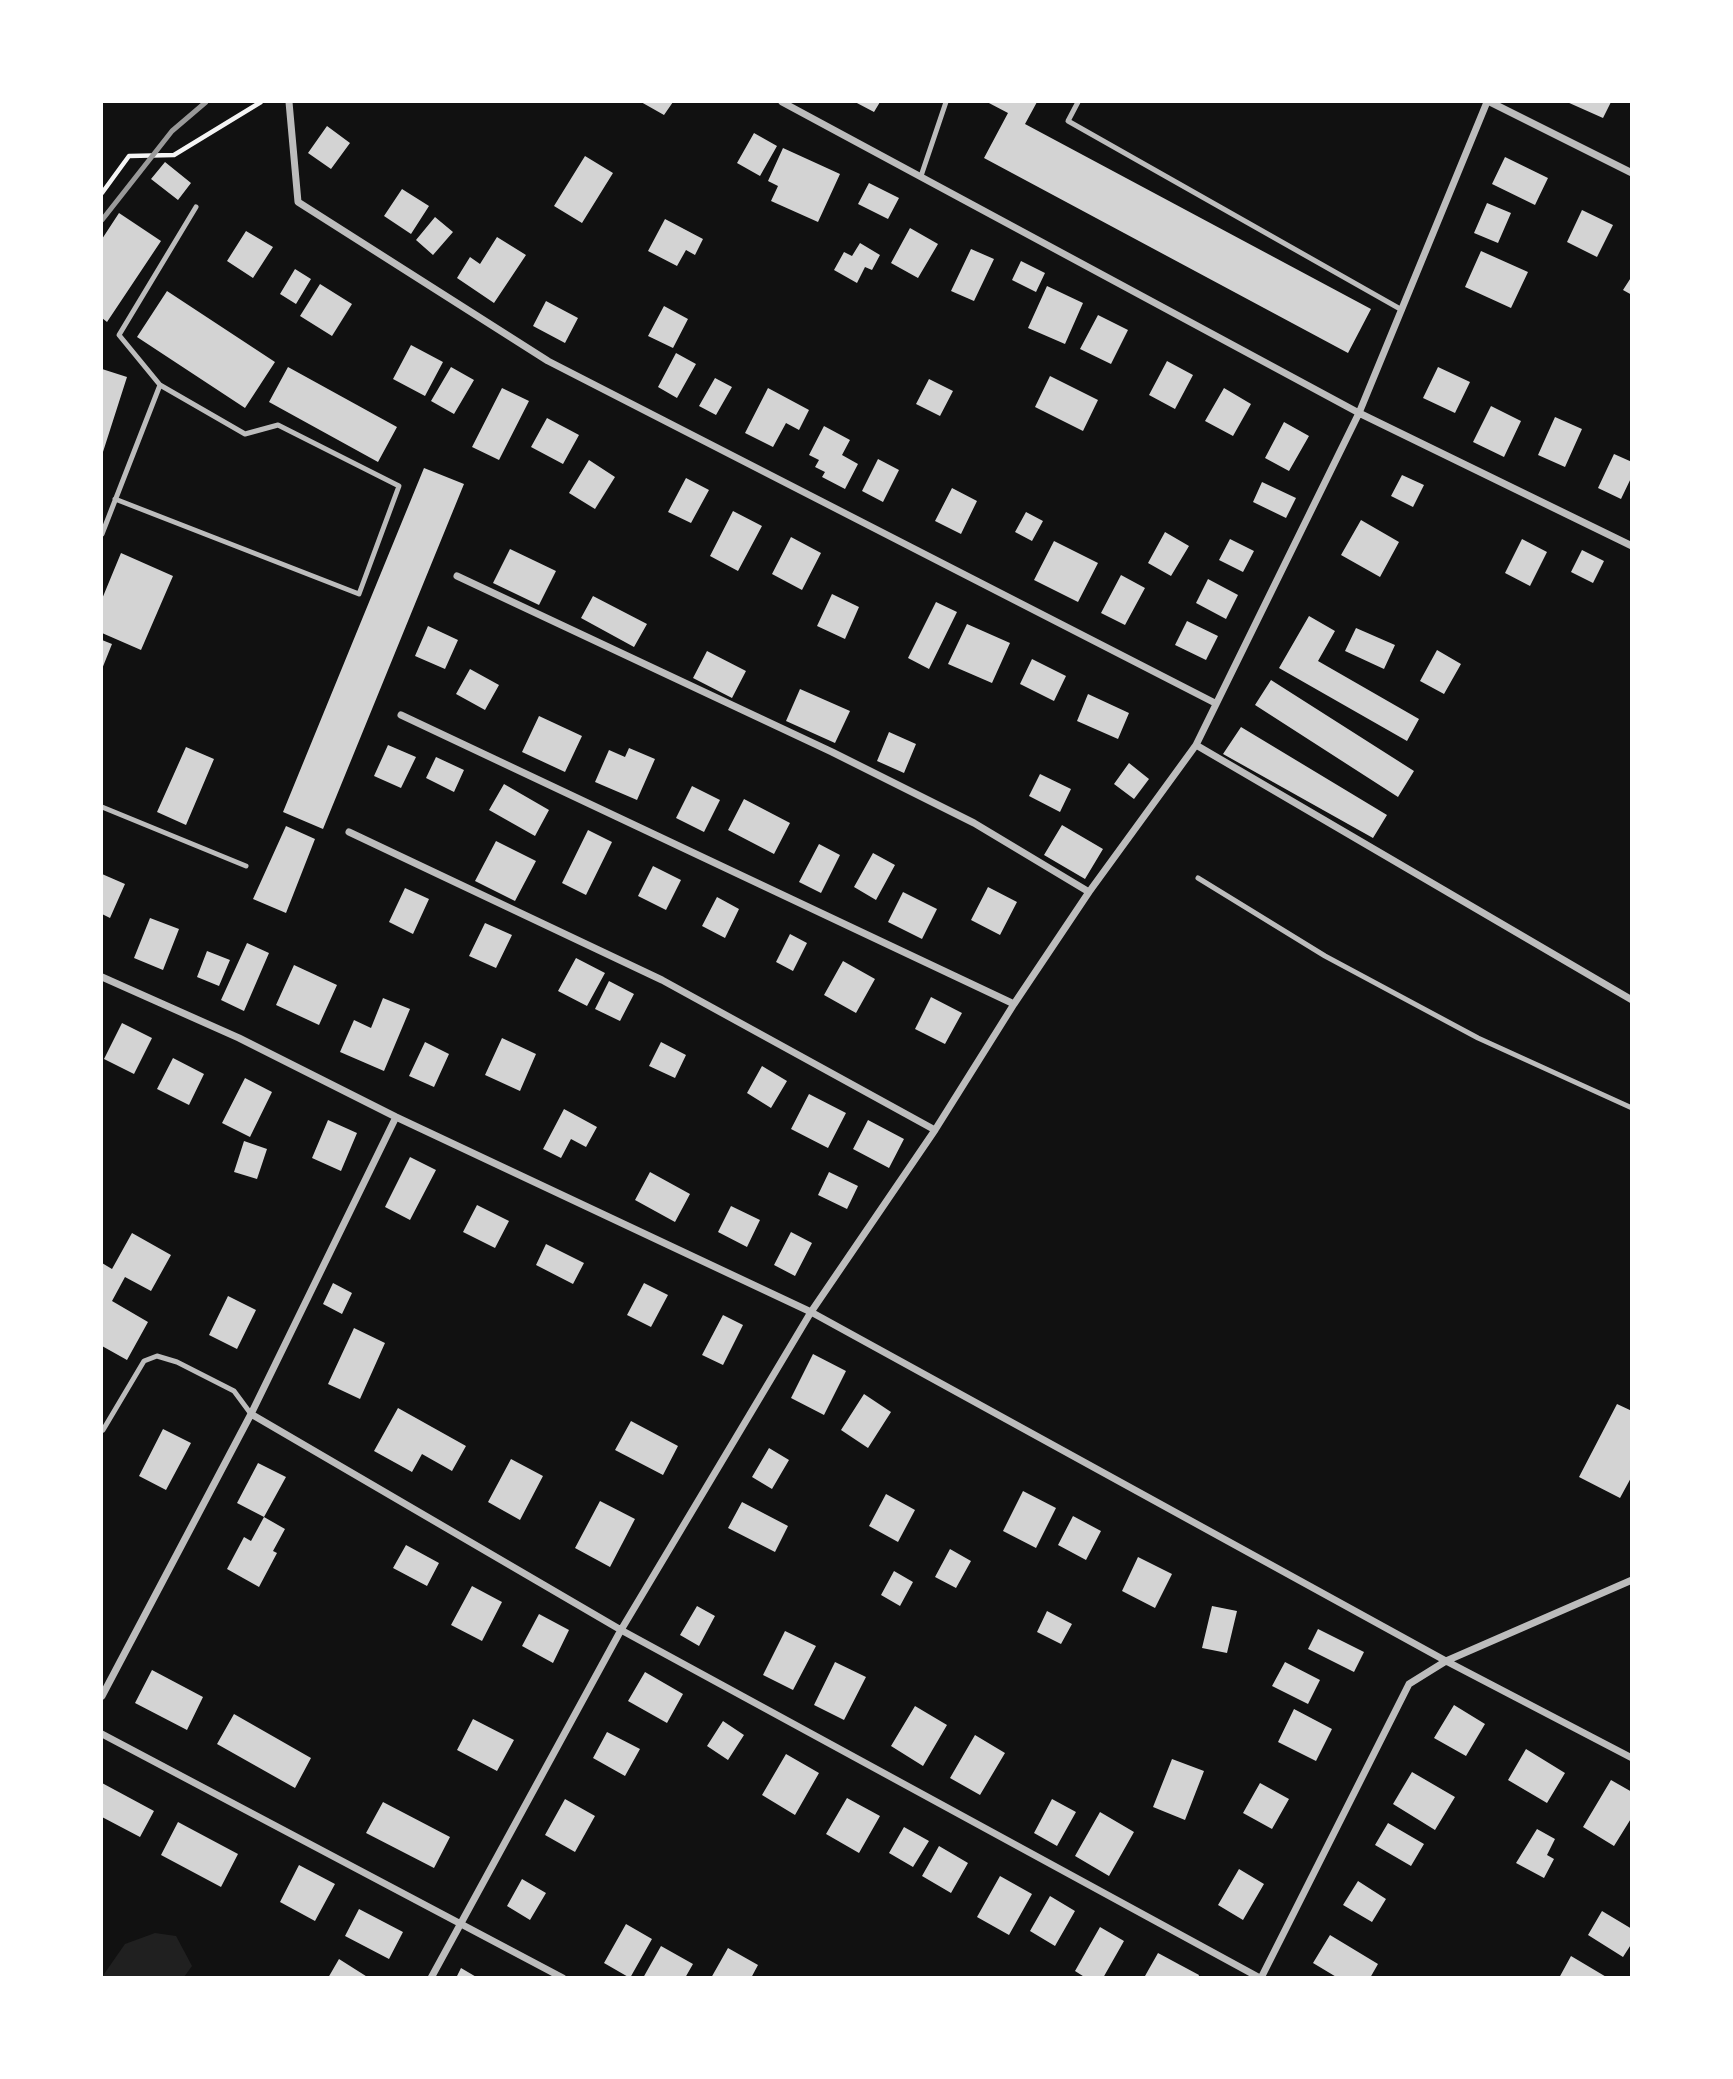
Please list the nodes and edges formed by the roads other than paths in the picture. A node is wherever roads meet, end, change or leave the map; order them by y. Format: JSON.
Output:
{"nodes":[{"id":1,"x":289,"y":102,"type":"edge"},
{"id":2,"x":782,"y":102,"type":"edge"},
{"id":3,"x":946,"y":102,"type":"edge"},
{"id":4,"x":1078,"y":102,"type":"edge"},
{"id":5,"x":1489,"y":102,"type":"edge"},
{"id":6,"x":1632,"y":173,"type":"edge"},
{"id":7,"x":921,"y":176,"type":"junction"},
{"id":8,"x":196,"y":207,"type":"dead end"},
{"id":9,"x":1402,"y":310,"type":"junction"},
{"id":10,"x":160,"y":385,"type":"junction"},
{"id":11,"x":1359,"y":413,"type":"junction"},
{"id":12,"x":115,"y":499,"type":"junction"},
{"id":13,"x":102,"y":534,"type":"edge"},
{"id":14,"x":1632,"y":546,"type":"edge"},
{"id":15,"x":457,"y":576,"type":"dead end"},
{"id":16,"x":1215,"y":703,"type":"junction"},
{"id":17,"x":401,"y":715,"type":"dead end"},
{"id":18,"x":1196,"y":745,"type":"junction"},
{"id":19,"x":102,"y":807,"type":"edge"},
{"id":20,"x":349,"y":832,"type":"dead end"},
{"id":21,"x":246,"y":866,"type":"dead end"},
{"id":22,"x":1198,"y":878,"type":"dead end"},
{"id":23,"x":1089,"y":891,"type":"junction"},
{"id":24,"x":102,"y":977,"type":"edge"},
{"id":25,"x":1632,"y":1000,"type":"edge"},
{"id":26,"x":1013,"y":1004,"type":"junction"},
{"id":27,"x":1632,"y":1108,"type":"edge"},
{"id":28,"x":396,"y":1117,"type":"junction"},
{"id":29,"x":935,"y":1130,"type":"junction"},
{"id":30,"x":811,"y":1312,"type":"junction"},
{"id":31,"x":251,"y":1414,"type":"junction"},
{"id":32,"x":103,"y":1430,"type":"edge"},
{"id":33,"x":1632,"y":1580,"type":"edge"},
{"id":34,"x":621,"y":1630,"type":"junction"},
{"id":35,"x":1446,"y":1661,"type":"junction"},
{"id":36,"x":102,"y":1696,"type":"edge"},
{"id":37,"x":102,"y":1734,"type":"edge"},
{"id":38,"x":1632,"y":1758,"type":"edge"},
{"id":39,"x":462,"y":1924,"type":"junction"},
{"id":40,"x":431,"y":1978,"type":"edge"},
{"id":41,"x":563,"y":1978,"type":"edge"},
{"id":42,"x":1260,"y":1978,"type":"edge"}],
"edges":[{"from":1,"to":16,"type":"street"},
{"from":2,"to":7,"type":"street"},
{"from":3,"to":7,"type":"lane"},
{"from":4,"to":9,"type":"lane"},
{"from":5,"to":6,"type":"street"},
{"from":5,"to":9,"type":"street"},
{"from":7,"to":11,"type":"street"},
{"from":8,"to":10,"type":"lane"},
{"from":9,"to":11,"type":"street"},
{"from":10,"to":12,"type":"lane"},
{"from":10,"to":12,"type":"lane"},
{"from":11,"to":14,"type":"street"},
{"from":11,"to":16,"type":"street"},
{"from":12,"to":13,"type":"lane"},
{"from":15,"to":23,"type":"street"},
{"from":16,"to":18,"type":"street"},
{"from":17,"to":26,"type":"street"},
{"from":18,"to":23,"type":"street"},
{"from":18,"to":25,"type":"street"},
{"from":19,"to":21,"type":"lane"},
{"from":20,"to":29,"type":"street"},
{"from":22,"to":27,"type":"lane"},
{"from":23,"to":26,"type":"street"},
{"from":24,"to":28,"type":"street"},
{"from":26,"to":29,"type":"street"},
{"from":28,"to":30,"type":"street"},
{"from":28,"to":31,"type":"street"},
{"from":29,"to":30,"type":"street"},
{"from":30,"to":34,"type":"street"},
{"from":30,"to":35,"type":"street"},
{"from":31,"to":32,"type":"lane"},
{"from":31,"to":34,"type":"street"},
{"from":31,"to":36,"type":"street"},
{"from":33,"to":35,"type":"street"},
{"from":34,"to":39,"type":"street"},
{"from":34,"to":42,"type":"street"},
{"from":35,"to":38,"type":"street"},
{"from":35,"to":42,"type":"street"},
{"from":37,"to":39,"type":"street"},
{"from":39,"to":40,"type":"street"},
{"from":39,"to":41,"type":"street"}]}
